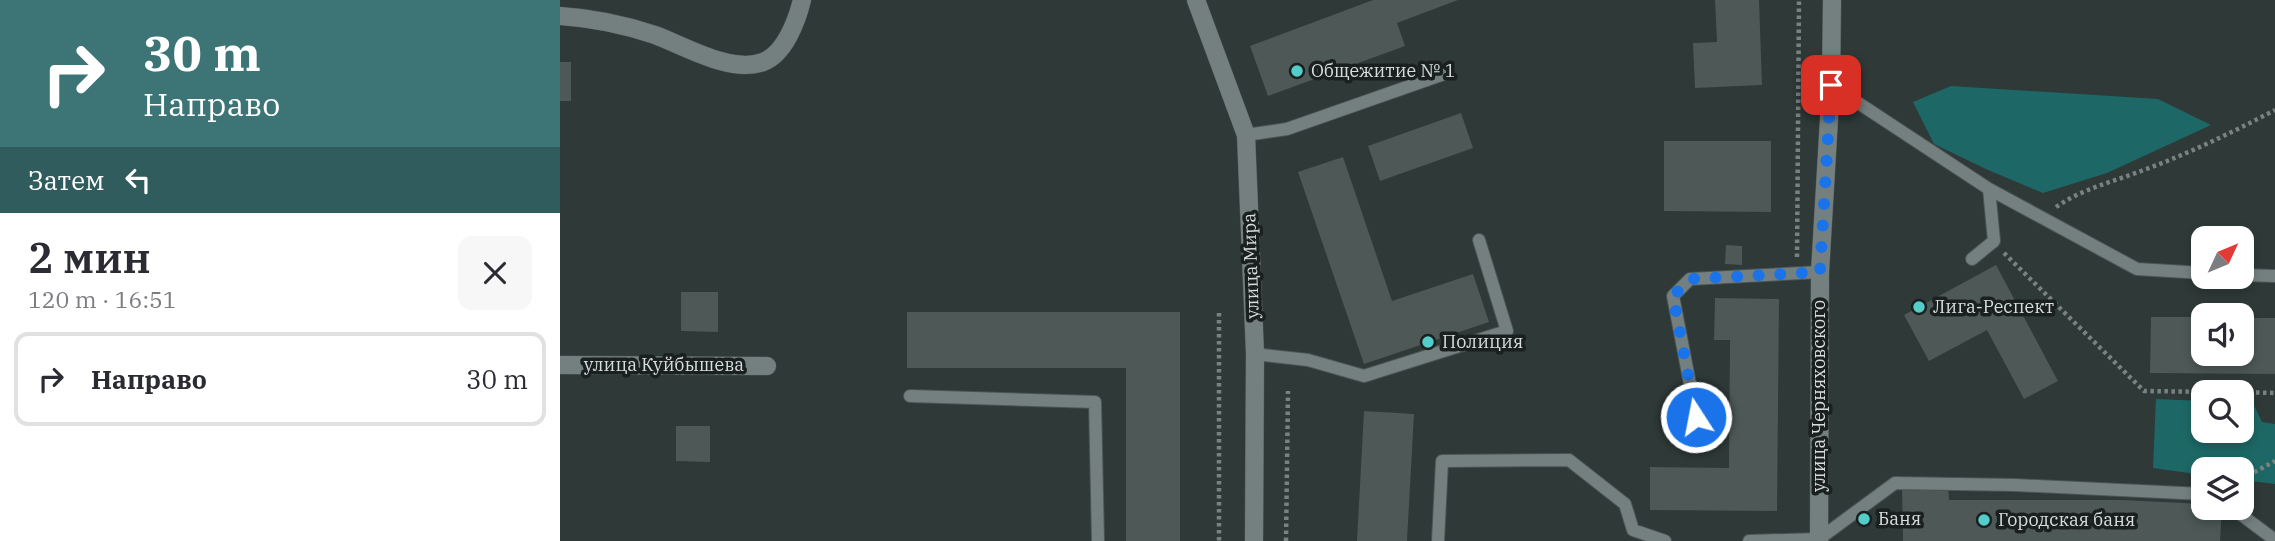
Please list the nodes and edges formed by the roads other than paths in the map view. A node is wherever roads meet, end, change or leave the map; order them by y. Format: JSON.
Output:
{"nodes":[{"id":1,"x":802,"y":0,"type":"edge"},
{"id":2,"x":1196,"y":0,"type":"edge"},
{"id":3,"x":1832,"y":0,"type":"edge"},
{"id":4,"x":560,"y":16,"type":"edge"},
{"id":5,"x":1444,"y":74,"type":"dead end"},
{"id":6,"x":1831,"y":85,"type":"junction"},
{"id":7,"x":1245,"y":135,"type":"junction"},
{"id":8,"x":1989,"y":189,"type":"junction"},
{"id":9,"x":1479,"y":240,"type":"dead end"},
{"id":10,"x":1972,"y":259,"type":"dead end"},
{"id":11,"x":1820,"y":272,"type":"junction"},
{"id":12,"x":2191,"y":272,"type":"edge"},
{"id":13,"x":2254,"y":275,"type":"edge"},
{"id":14,"x":2275,"y":276,"type":"edge"},
{"id":15,"x":1255,"y":354,"type":"junction"},
{"id":16,"x":560,"y":365,"type":"edge"},
{"id":17,"x":767,"y":366,"type":"dead end"},
{"id":18,"x":910,"y":396,"type":"dead end"},
{"id":19,"x":1700,"y":441,"type":"dead end"},
{"id":20,"x":2191,"y":493,"type":"edge"},
{"id":21,"x":2248,"y":520,"type":"edge"},
{"id":22,"x":1820,"y":540,"type":"edge"},
{"id":23,"x":2275,"y":540,"type":"edge"},
{"id":24,"x":1098,"y":541,"type":"edge"},
{"id":25,"x":1254,"y":541,"type":"edge"},
{"id":26,"x":1438,"y":541,"type":"edge"},
{"id":27,"x":1665,"y":541,"type":"edge"},
{"id":28,"x":1749,"y":541,"type":"edge"}],
"edges":[{"from":1,"to":4,"type":"street"},
{"from":2,"to":7,"type":"street","name":"улица Мира"},
{"from":3,"to":6,"type":"street","name":"улица Черняховского"},
{"from":5,"to":7,"type":"lane"},
{"from":6,"to":8,"type":"lane"},
{"from":6,"to":11,"type":"street","name":"улица Черняховского"},
{"from":7,"to":15,"type":"street","name":"улица Мира"},
{"from":8,"to":10,"type":"lane"},
{"from":8,"to":12,"type":"lane"},
{"from":9,"to":15,"type":"lane"},
{"from":11,"to":19,"type":"lane"},
{"from":11,"to":22,"type":"street","name":"улица Черняховского"},
{"from":13,"to":14,"type":"lane"},
{"from":15,"to":25,"type":"street","name":"улица Мира"},
{"from":16,"to":17,"type":"street","name":"улица Куйбышева"},
{"from":18,"to":24,"type":"lane"},
{"from":20,"to":22,"type":"lane"},
{"from":21,"to":23,"type":"lane"},
{"from":22,"to":28,"type":"lane"},
{"from":26,"to":27,"type":"lane"}]}
